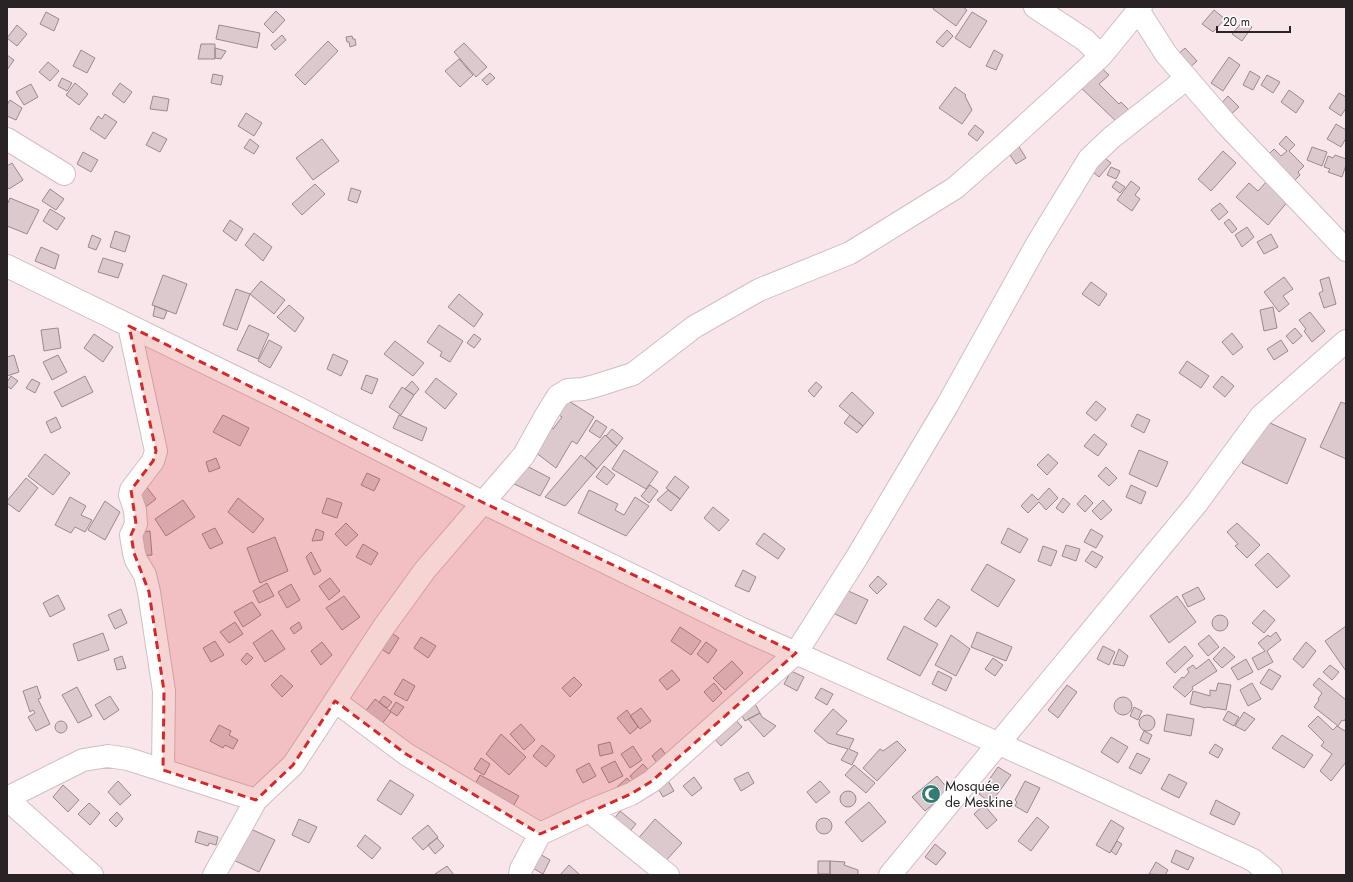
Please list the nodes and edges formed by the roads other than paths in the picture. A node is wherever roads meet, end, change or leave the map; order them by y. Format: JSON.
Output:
{"nodes":[{"id":1,"x":1035,"y":7,"type":"edge"},
{"id":2,"x":1139,"y":8,"type":"edge"},
{"id":3,"x":1101,"y":56,"type":"junction"},
{"id":4,"x":1187,"y":78,"type":"junction"},
{"id":5,"x":7,"y":139,"type":"edge"},
{"id":6,"x":64,"y":174,"type":"dead end"},
{"id":7,"x":1346,"y":250,"type":"edge"},
{"id":8,"x":7,"y":266,"type":"edge"},
{"id":9,"x":129,"y":326,"type":"junction"},
{"id":10,"x":1346,"y":342,"type":"edge"},
{"id":11,"x":482,"y":502,"type":"junction"},
{"id":12,"x":796,"y":653,"type":"junction"},
{"id":13,"x":335,"y":701,"type":"junction"},
{"id":14,"x":999,"y":744,"type":"junction"},
{"id":15,"x":163,"y":770,"type":"junction"},
{"id":16,"x":7,"y":799,"type":"edge"},
{"id":17,"x":256,"y":800,"type":"junction"},
{"id":18,"x":589,"y":811,"type":"junction"},
{"id":19,"x":540,"y":834,"type":"junction"},
{"id":20,"x":92,"y":875,"type":"edge"},
{"id":21,"x":214,"y":875,"type":"edge"},
{"id":22,"x":520,"y":875,"type":"edge"},
{"id":23,"x":668,"y":875,"type":"edge"},
{"id":24,"x":890,"y":875,"type":"edge"},
{"id":25,"x":1271,"y":875,"type":"edge"}],
"edges":[{"from":1,"to":3,"type":"street"},
{"from":2,"to":3,"type":"street"},
{"from":2,"to":4,"type":"street"},
{"from":3,"to":11,"type":"street"},
{"from":4,"to":7,"type":"street"},
{"from":4,"to":12,"type":"street"},
{"from":5,"to":6,"type":"street"},
{"from":8,"to":9,"type":"street"},
{"from":9,"to":11,"type":"street"},
{"from":9,"to":15,"type":"street"},
{"from":10,"to":14,"type":"street"},
{"from":11,"to":12,"type":"street"},
{"from":11,"to":13,"type":"street"},
{"from":12,"to":14,"type":"street"},
{"from":12,"to":18,"type":"street"},
{"from":13,"to":17,"type":"street"},
{"from":13,"to":19,"type":"street"},
{"from":14,"to":24,"type":"street"},
{"from":14,"to":25,"type":"street"},
{"from":15,"to":16,"type":"street"},
{"from":15,"to":17,"type":"street"},
{"from":16,"to":20,"type":"street"},
{"from":17,"to":21,"type":"street"},
{"from":18,"to":19,"type":"street"},
{"from":18,"to":23,"type":"street"},
{"from":19,"to":22,"type":"street"}]}
